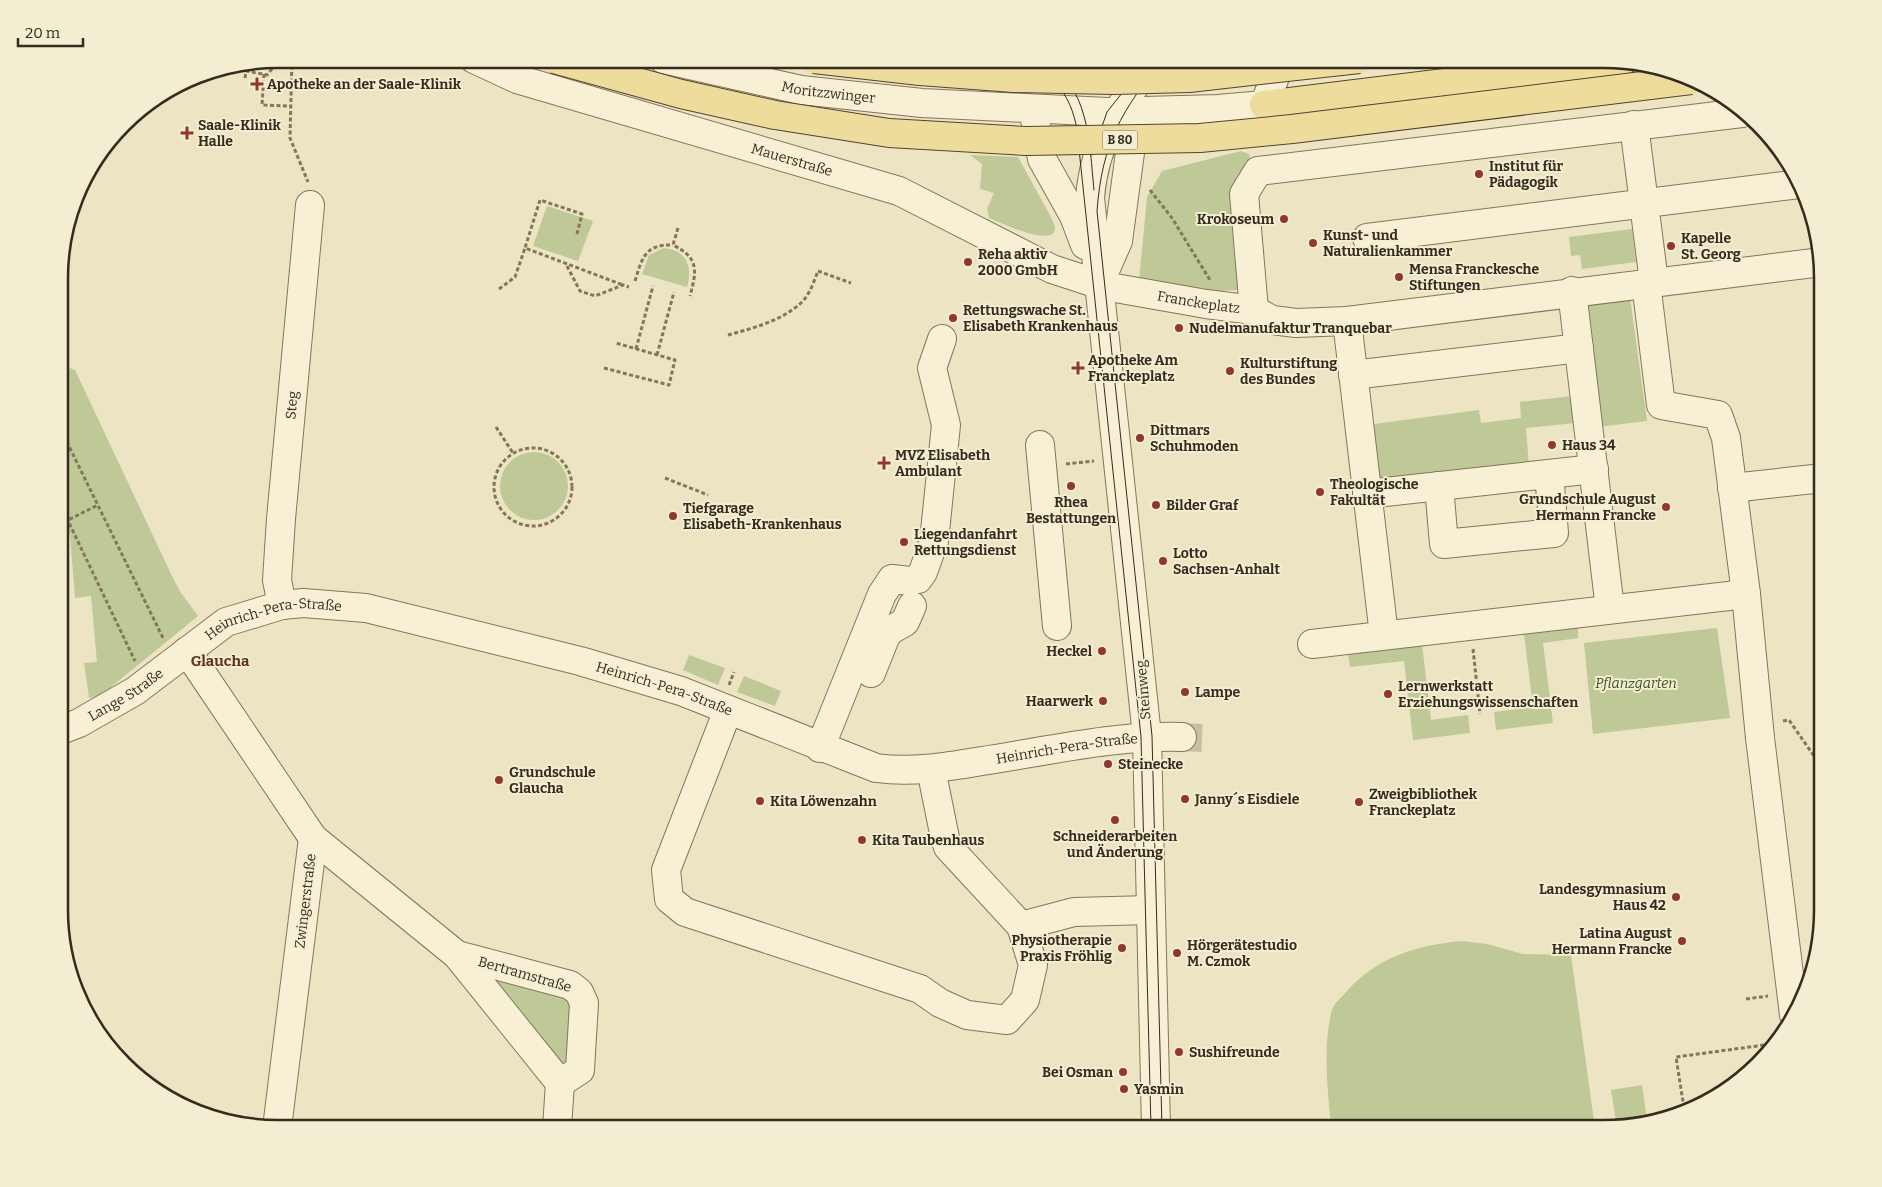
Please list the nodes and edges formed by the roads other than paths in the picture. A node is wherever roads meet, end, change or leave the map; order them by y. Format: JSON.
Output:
{"nodes":[{"id":1,"x":493,"y":68,"type":"edge"},
{"id":2,"x":587,"y":68,"type":"edge"},
{"id":3,"x":704,"y":68,"type":"edge"},
{"id":4,"x":887,"y":68,"type":"edge"},
{"id":5,"x":1149,"y":68,"type":"edge"},
{"id":6,"x":1223,"y":68,"type":"edge"},
{"id":7,"x":1278,"y":68,"type":"edge"},
{"id":8,"x":1279,"y":68,"type":"edge"},
{"id":9,"x":1566,"y":68,"type":"edge"},
{"id":10,"x":1679,"y":82,"type":"edge"},
{"id":11,"x":1264,"y":105,"type":"junction"},
{"id":12,"x":1234,"y":108,"type":"junction"},
{"id":13,"x":1034,"y":109,"type":"junction"},
{"id":14,"x":1126,"y":112,"type":"junction"},
{"id":15,"x":1735,"y":114,"type":"edge"},
{"id":16,"x":1634,"y":125,"type":"junction"},
{"id":17,"x":1793,"y":185,"type":"edge"},
{"id":18,"x":310,"y":204,"type":"road end"},
{"id":19,"x":1645,"y":204,"type":"junction"},
{"id":20,"x":1367,"y":238,"type":"dead end"},
{"id":21,"x":1814,"y":263,"type":"edge"},
{"id":22,"x":1650,"y":283,"type":"junction"},
{"id":23,"x":1099,"y":284,"type":"junction"},
{"id":24,"x":1572,"y":292,"type":"junction"},
{"id":25,"x":1254,"y":310,"type":"junction"},
{"id":26,"x":1347,"y":320,"type":"junction"},
{"id":27,"x":942,"y":339,"type":"dead end"},
{"id":28,"x":1579,"y":348,"type":"junction"},
{"id":29,"x":1353,"y":375,"type":"junction"},
{"id":30,"x":1041,"y":456,"type":"road end"},
{"id":31,"x":1594,"y":469,"type":"junction"},
{"id":32,"x":1549,"y":474,"type":"junction"},
{"id":33,"x":1814,"y":479,"type":"edge"},
{"id":34,"x":1440,"y":486,"type":"junction"},
{"id":35,"x":1732,"y":488,"type":"junction"},
{"id":36,"x":1367,"y":494,"type":"junction"},
{"id":37,"x":1746,"y":594,"type":"junction"},
{"id":38,"x":282,"y":605,"type":"junction"},
{"id":39,"x":912,"y":606,"type":"dead end"},
{"id":40,"x":1610,"y":609,"type":"junction"},
{"id":41,"x":1057,"y":626,"type":"dead end"},
{"id":42,"x":1384,"y":635,"type":"junction"},
{"id":43,"x":1312,"y":644,"type":"dead end"},
{"id":44,"x":180,"y":656,"type":"junction"},
{"id":45,"x":728,"y":710,"type":"junction"},
{"id":46,"x":68,"y":727,"type":"edge"},
{"id":47,"x":1147,"y":736,"type":"junction"},
{"id":48,"x":1182,"y":737,"type":"tunnel mouth"},
{"id":49,"x":829,"y":751,"type":"junction"},
{"id":50,"x":931,"y":769,"type":"junction"},
{"id":51,"x":313,"y":838,"type":"junction"},
{"id":52,"x":1151,"y":910,"type":"junction"},
{"id":53,"x":1021,"y":926,"type":"junction"},
{"id":54,"x":457,"y":955,"type":"junction"},
{"id":55,"x":1793,"y":1003,"type":"edge"},
{"id":56,"x":560,"y":1083,"type":"junction"},
{"id":57,"x":278,"y":1120,"type":"edge"},
{"id":58,"x":558,"y":1120,"type":"edge"},
{"id":59,"x":1156,"y":1120,"type":"edge"}],
"edges":[{"from":1,"to":23,"type":"street","name":"Mauerstraße"},
{"from":2,"to":10,"type":"main road","number":"B 80","bridge":true},
{"from":3,"to":13,"type":"street","name":"Moritzzwinger"},
{"from":4,"to":8,"type":"main road","bridge":true},
{"from":5,"to":14,"type":"street"},
{"from":6,"to":12,"type":"street"},
{"from":7,"to":11,"type":"street"},
{"from":9,"to":11,"type":"main road"},
{"from":11,"to":12,"type":"street"},
{"from":12,"to":14,"type":"street"},
{"from":13,"to":14,"type":"street"},
{"from":13,"to":23,"type":"street"},
{"from":14,"to":23,"type":"street"},
{"from":14,"to":23,"type":"street"},
{"from":15,"to":16,"type":"street"},
{"from":16,"to":19,"type":"street"},
{"from":16,"to":25,"type":"street"},
{"from":17,"to":19,"type":"street"},
{"from":18,"to":38,"type":"street","name":"Steg"},
{"from":19,"to":20,"type":"street"},
{"from":19,"to":22,"type":"street"},
{"from":21,"to":22,"type":"street","name":"Franckeplatz"},
{"from":22,"to":24,"type":"street","name":"Franckeplatz"},
{"from":22,"to":35,"type":"street"},
{"from":23,"to":25,"type":"street","name":"Franckeplatz"},
{"from":23,"to":47,"type":"street","name":"Steinweg"},
{"from":24,"to":26,"type":"street","name":"Franckeplatz"},
{"from":24,"to":28,"type":"street"},
{"from":25,"to":26,"type":"street","name":"Franckeplatz"},
{"from":26,"to":29,"type":"street"},
{"from":27,"to":49,"type":"street"},
{"from":28,"to":29,"type":"street"},
{"from":28,"to":31,"type":"street"},
{"from":29,"to":36,"type":"street"},
{"from":30,"to":41,"type":"street"},
{"from":31,"to":32,"type":"street"},
{"from":31,"to":40,"type":"street"},
{"from":32,"to":34,"type":"street"},
{"from":32,"to":34,"type":"street"},
{"from":33,"to":35,"type":"street"},
{"from":34,"to":36,"type":"street"},
{"from":35,"to":37,"type":"street"},
{"from":36,"to":42,"type":"street"},
{"from":37,"to":40,"type":"street"},
{"from":37,"to":55,"type":"street"},
{"from":38,"to":44,"type":"street","name":"Heinrich-Pera-Straße"},
{"from":38,"to":45,"type":"street","name":"Heinrich-Pera-Straße"},
{"from":39,"to":49,"type":"street"},
{"from":40,"to":42,"type":"street"},
{"from":42,"to":43,"type":"street"},
{"from":44,"to":46,"type":"street","name":"Lange Straße"},
{"from":44,"to":51,"type":"street","name":"Zwingerstraße"},
{"from":45,"to":49,"type":"street","name":"Heinrich-Pera-Straße"},
{"from":45,"to":53,"type":"street"},
{"from":47,"to":48,"type":"street","name":"Heinrich-Pera-Straße"},
{"from":47,"to":50,"type":"street","name":"Heinrich-Pera-Straße"},
{"from":47,"to":52,"type":"street","name":"Steinweg"},
{"from":49,"to":50,"type":"street","name":"Heinrich-Pera-Straße"},
{"from":50,"to":53,"type":"street"},
{"from":51,"to":54,"type":"street","name":"Bertramstraße"},
{"from":51,"to":57,"type":"street","name":"Zwingerstraße"},
{"from":52,"to":53,"type":"street"},
{"from":52,"to":59,"type":"street","name":"Steinweg"},
{"from":54,"to":56,"type":"street","name":"Bertramstraße"},
{"from":54,"to":56,"type":"street","name":"Bertramstraße"},
{"from":56,"to":58,"type":"street"}]}
